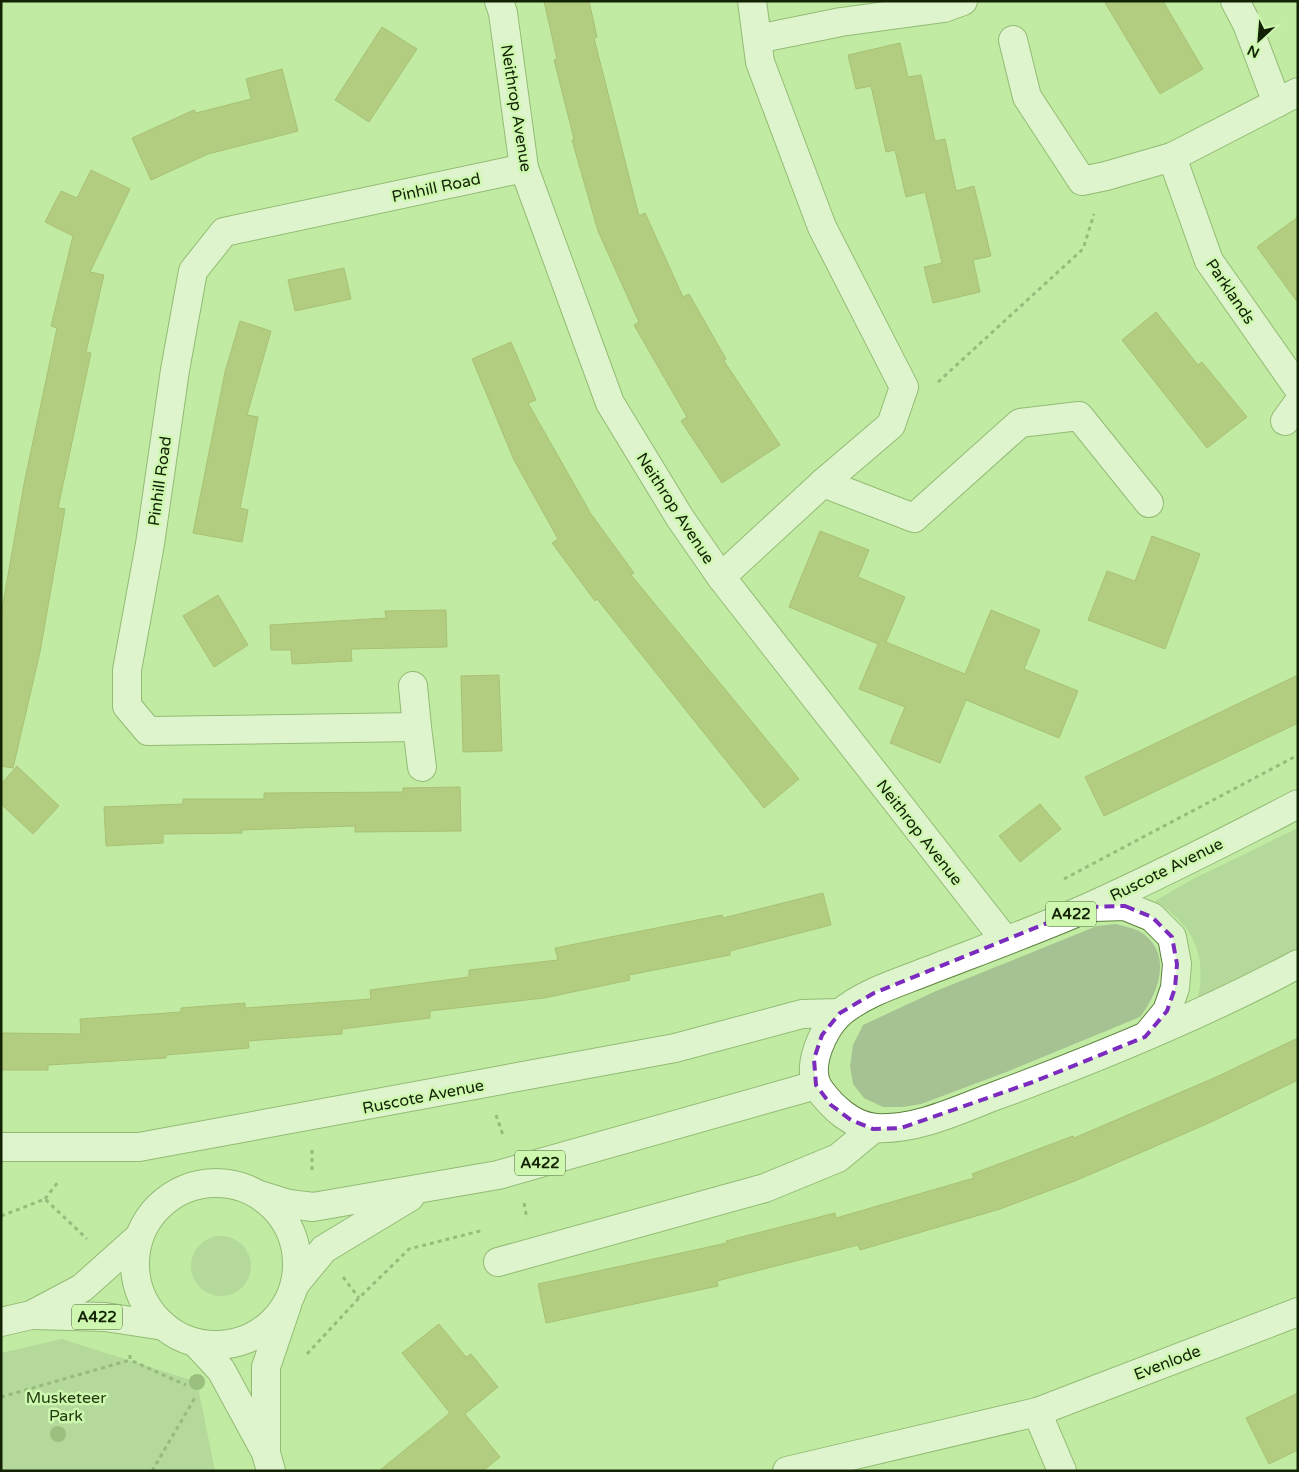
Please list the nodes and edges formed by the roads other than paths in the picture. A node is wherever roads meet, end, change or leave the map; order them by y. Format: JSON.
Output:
{"nodes":[{"id":1,"x":499,"y":1,"type":"edge"},
{"id":2,"x":752,"y":1,"type":"edge"},
{"id":3,"x":963,"y":1,"type":"edge"},
{"id":4,"x":1235,"y":1,"type":"edge"},
{"id":5,"x":757,"y":39,"type":"junction"},
{"id":6,"x":1013,"y":40,"type":"dead end"},
{"id":7,"x":1287,"y":98,"type":"edge"},
{"id":8,"x":1172,"y":156,"type":"junction"},
{"id":9,"x":524,"y":168,"type":"junction"},
{"id":10,"x":1298,"y":388,"type":"edge"},
{"id":11,"x":823,"y":483,"type":"junction"},
{"id":12,"x":1149,"y":502,"type":"dead end"},
{"id":13,"x":721,"y":577,"type":"junction"},
{"id":14,"x":413,"y":686,"type":"dead end"},
{"id":15,"x":417,"y":727,"type":"junction"},
{"id":16,"x":422,"y":767,"type":"dead end"},
{"id":17,"x":1298,"y":804,"type":"edge"},
{"id":18,"x":1087,"y":907,"type":"junction"},
{"id":19,"x":1005,"y":940,"type":"junction"},
{"id":20,"x":1298,"y":964,"type":"edge"},
{"id":21,"x":840,"y":1013,"type":"junction"},
{"id":22,"x":1145,"y":1037,"type":"junction"},
{"id":23,"x":816,"y":1084,"type":"junction"},
{"id":24,"x":873,"y":1128,"type":"junction"},
{"id":25,"x":1,"y":1147,"type":"edge"},
{"id":26,"x":424,"y":1189,"type":"junction"},
{"id":27,"x":260,"y":1195,"type":"junction"},
{"id":28,"x":138,"y":1238,"type":"junction"},
{"id":29,"x":498,"y":1262,"type":"dead end"},
{"id":30,"x":291,"y":1294,"type":"junction"},
{"id":31,"x":1298,"y":1312,"type":"edge"},
{"id":32,"x":31,"y":1315,"type":"junction"},
{"id":33,"x":1,"y":1322,"type":"edge"},
{"id":34,"x":164,"y":1326,"type":"junction"},
{"id":35,"x":196,"y":1343,"type":"junction"},
{"id":36,"x":1037,"y":1412,"type":"junction"},
{"id":37,"x":269,"y":1462,"type":"edge"},
{"id":38,"x":787,"y":1471,"type":"edge"},
{"id":39,"x":1062,"y":1471,"type":"edge"}],
"edges":[{"from":1,"to":9,"type":"street","name":"Neithrop Avenue"},
{"from":2,"to":5,"type":"street"},
{"from":3,"to":5,"type":"street"},
{"from":4,"to":7,"type":"street"},
{"from":5,"to":11,"type":"street"},
{"from":6,"to":8,"type":"street"},
{"from":7,"to":8,"type":"street"},
{"from":8,"to":10,"type":"street","name":"Parklands"},
{"from":9,"to":13,"type":"street","name":"Neithrop Avenue"},
{"from":9,"to":15,"type":"street","name":"Pinhill Road"},
{"from":11,"to":12,"type":"street"},
{"from":11,"to":13,"type":"street"},
{"from":13,"to":19,"type":"street","name":"Neithrop Avenue"},
{"from":14,"to":15,"type":"street"},
{"from":15,"to":16,"type":"street"},
{"from":17,"to":18,"type":"street","name":"Ruscote Avenue","number":"A422"},
{"from":18,"to":19,"type":"street","name":"Ruscote Avenue","number":"A422"},
{"from":18,"to":22,"type":"street","number":"A422"},
{"from":19,"to":21,"type":"street","name":"Ruscote Avenue","number":"A422"},
{"from":20,"to":22,"type":"street","name":"Ruscote Avenue","number":"A422"},
{"from":21,"to":23,"type":"street","name":"Ruscote Avenue","number":"A422"},
{"from":21,"to":25,"type":"street","name":"Ruscote Avenue"},
{"from":22,"to":24,"type":"street","name":"Ruscote Avenue","number":"A422"},
{"from":23,"to":24,"type":"street","name":"Ruscote Avenue","number":"A422"},
{"from":23,"to":26,"type":"street","number":"A422"},
{"from":24,"to":29,"type":"street"},
{"from":26,"to":27,"type":"street","number":"A422"},
{"from":26,"to":30,"type":"street","number":"A422"},
{"from":27,"to":28,"type":"street"},
{"from":27,"to":30,"type":"street"},
{"from":28,"to":32,"type":"street","number":"A422"},
{"from":28,"to":34,"type":"street"},
{"from":30,"to":35,"type":"street"},
{"from":30,"to":37,"type":"street"},
{"from":31,"to":36,"type":"street","name":"Evenlode"},
{"from":32,"to":33,"type":"street","number":"A422"},
{"from":32,"to":34,"type":"street","number":"A422"},
{"from":34,"to":35,"type":"street"},
{"from":35,"to":37,"type":"street"},
{"from":36,"to":38,"type":"street","name":"Evenlode"},
{"from":36,"to":39,"type":"street"}]}
